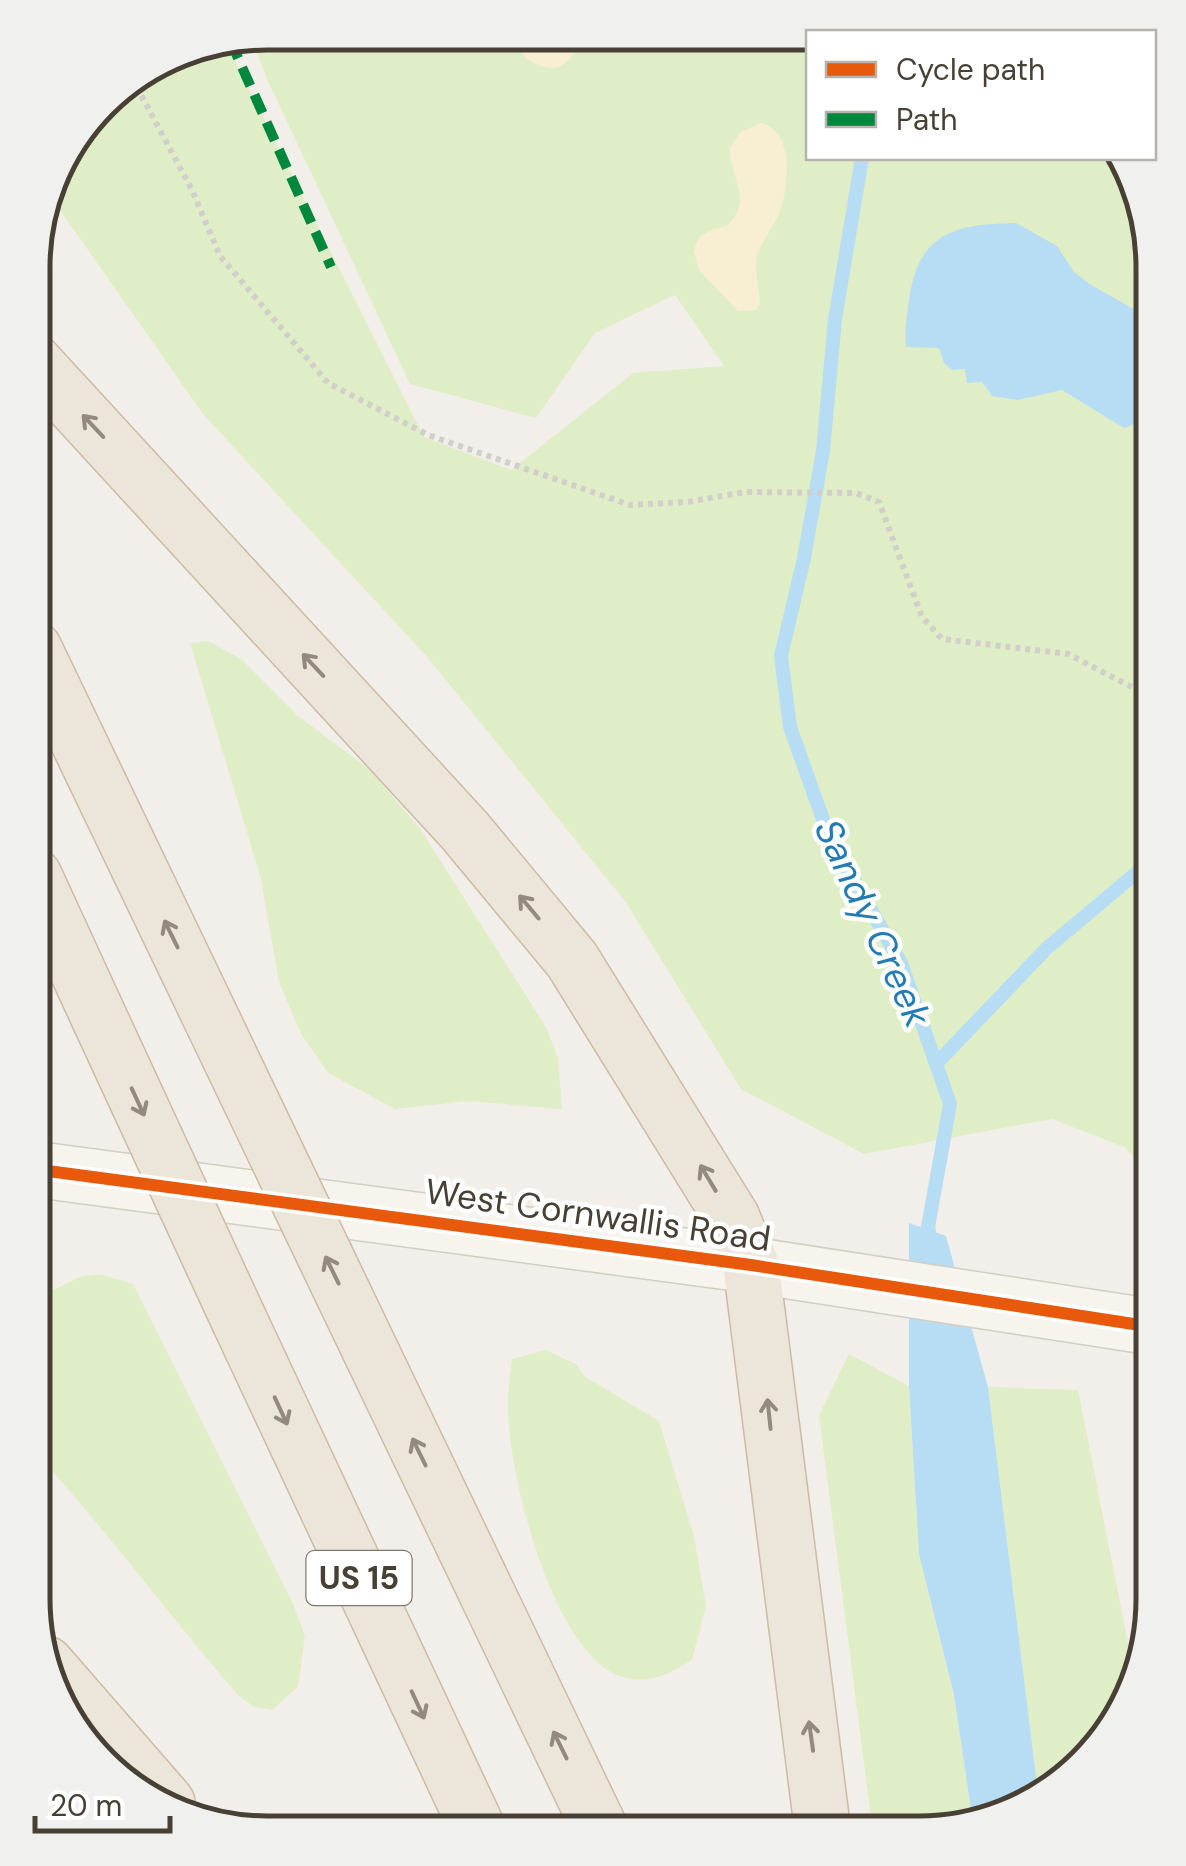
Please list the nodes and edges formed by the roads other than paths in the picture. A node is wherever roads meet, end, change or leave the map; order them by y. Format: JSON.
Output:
{"nodes":[{"id":1,"x":50,"y":379,"type":"edge"},
{"id":2,"x":50,"y":682,"type":"edge"},
{"id":3,"x":50,"y":911,"type":"edge"},
{"id":4,"x":50,"y":1171,"type":"edge"},
{"id":5,"x":751,"y":1265,"type":"junction"},
{"id":6,"x":1136,"y":1326,"type":"edge"},
{"id":7,"x":73,"y":1695,"type":"edge"},
{"id":8,"x":147,"y":1779,"type":"edge"},
{"id":9,"x":472,"y":1816,"type":"edge"},
{"id":10,"x":594,"y":1816,"type":"edge"},
{"id":11,"x":821,"y":1816,"type":"edge"}],
"edges":[{"from":5,"to":1,"type":"highway","one_way":true},
{"from":10,"to":2,"type":"highway","number":"US 15","one_way":true,"bridge":true},
{"from":3,"to":9,"type":"highway","number":"US 15","one_way":true,"bridge":true},
{"from":4,"to":5,"type":"street","name":"West Cornwallis Road"},
{"from":5,"to":6,"type":"street","name":"West Cornwallis Road"},
{"from":11,"to":5,"type":"highway","one_way":true},
{"from":7,"to":8,"type":"highway"}]}
